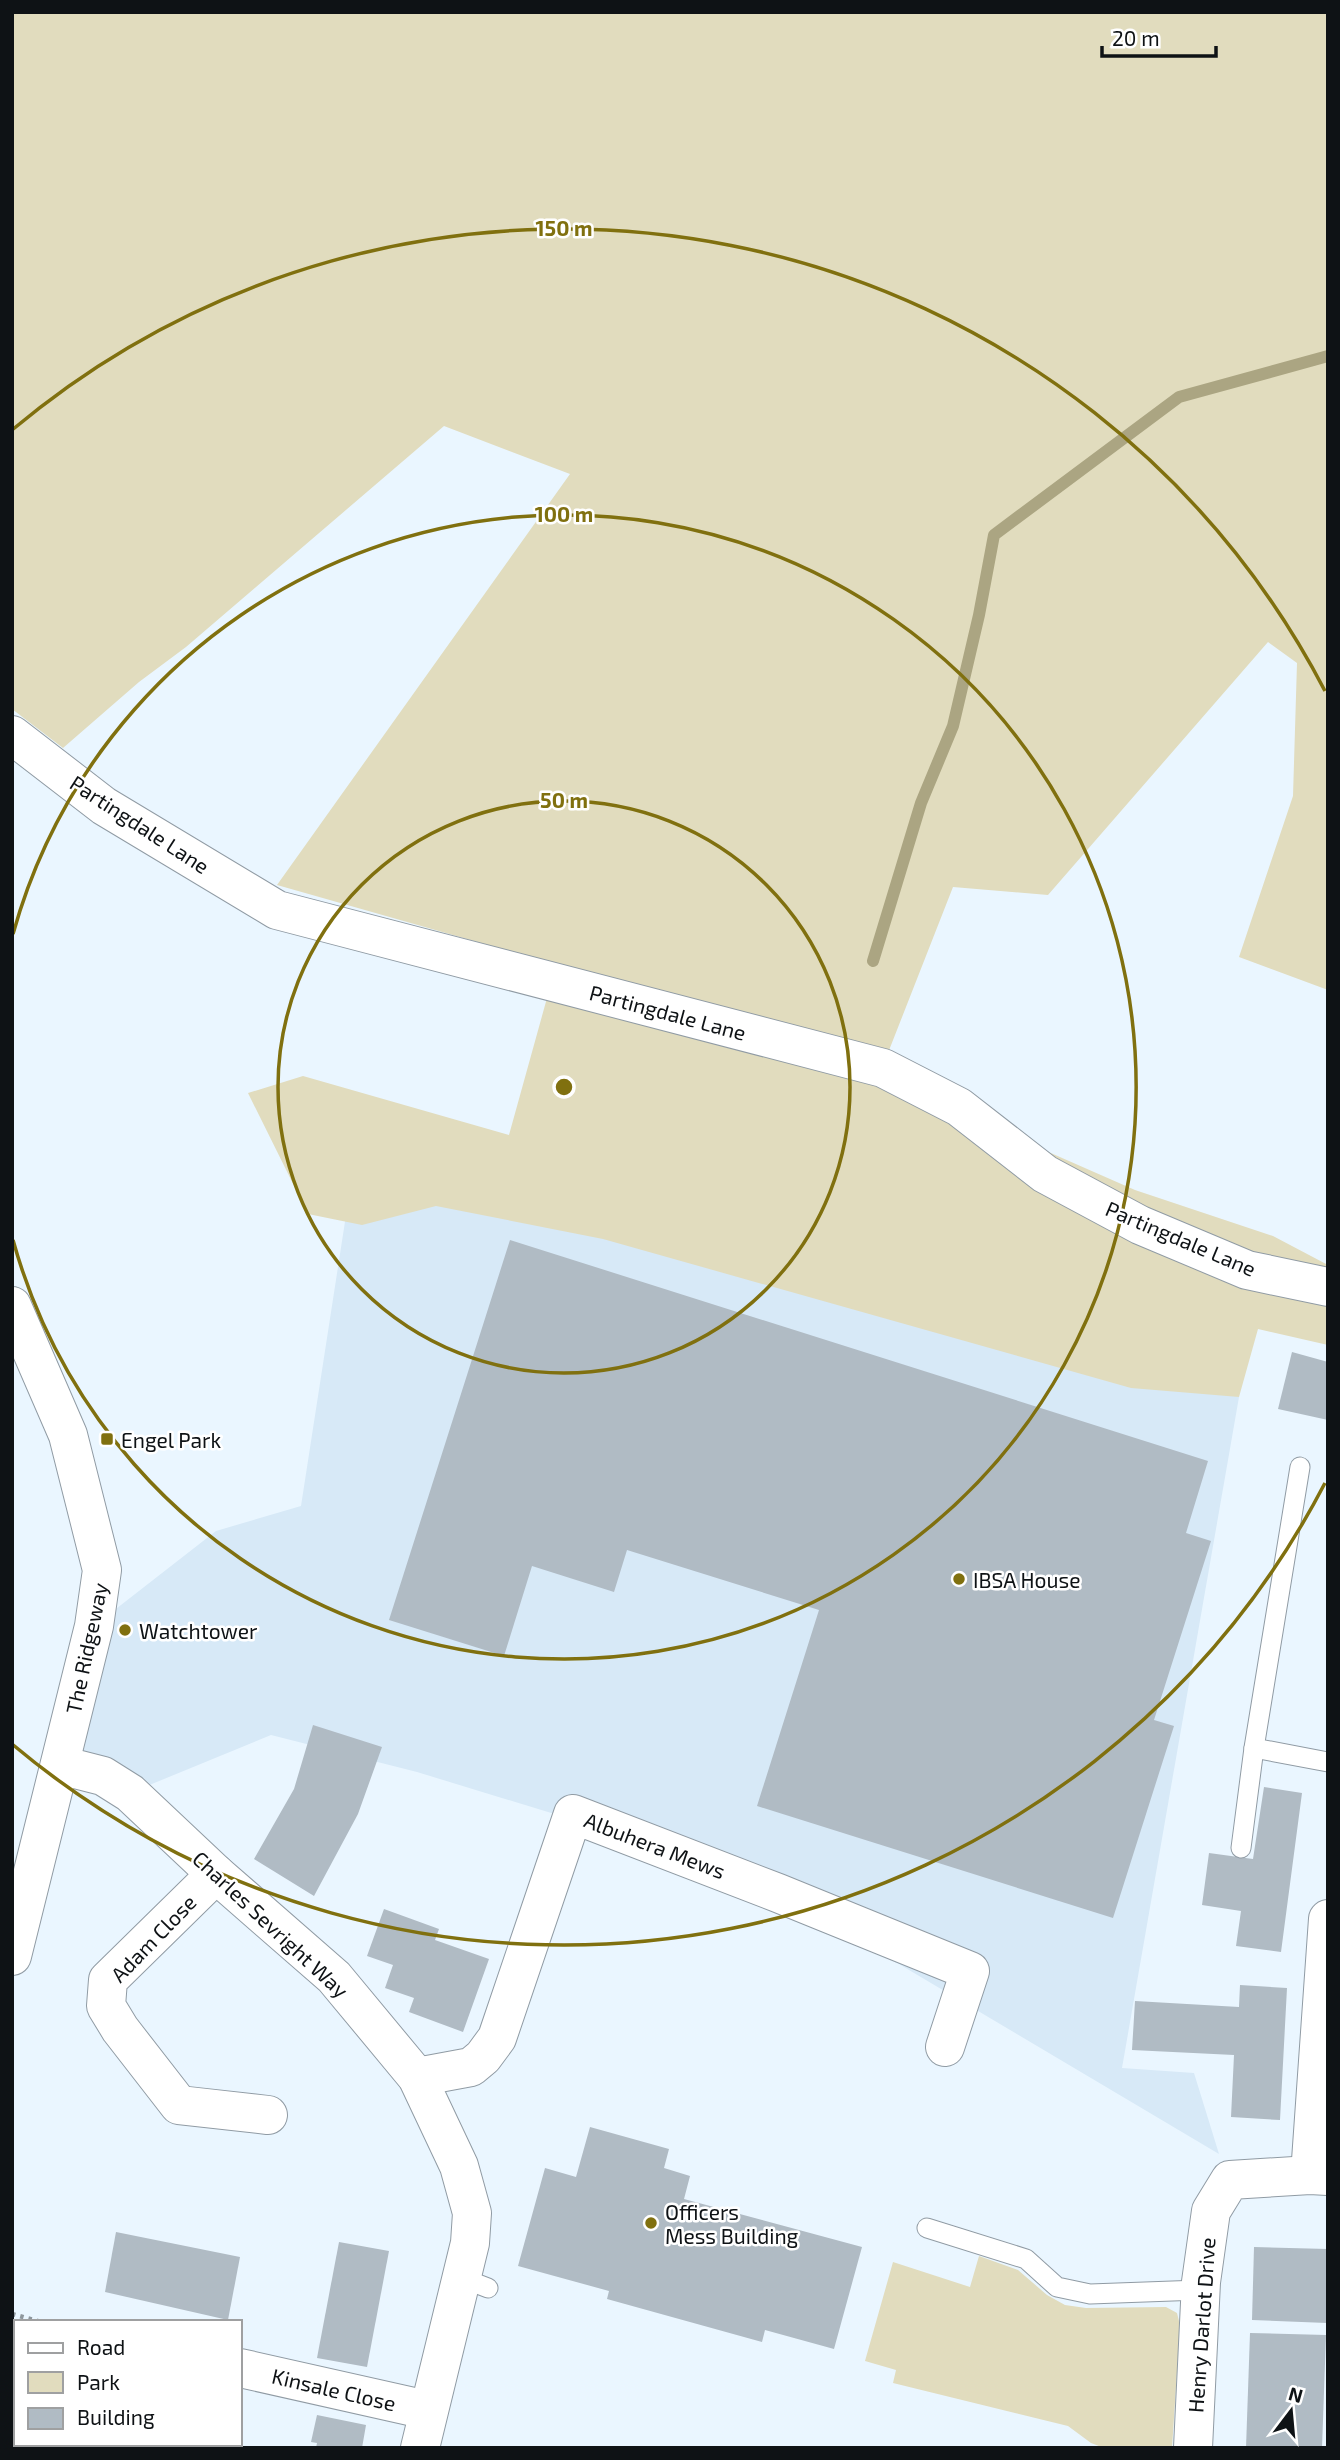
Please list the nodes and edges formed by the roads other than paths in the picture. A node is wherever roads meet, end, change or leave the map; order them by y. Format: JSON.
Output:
{"nodes":[{"id":1,"x":12,"y":735,"type":"edge"},
{"id":2,"x":1328,"y":1287,"type":"edge"},
{"id":3,"x":12,"y":1306,"type":"edge"},
{"id":4,"x":1300,"y":1467,"type":"dead end"},
{"id":5,"x":1254,"y":1748,"type":"junction"},
{"id":6,"x":1328,"y":1762,"type":"edge"},
{"id":7,"x":60,"y":1765,"type":"junction"},
{"id":8,"x":1241,"y":1848,"type":"dead end"},
{"id":9,"x":216,"y":1874,"type":"junction"},
{"id":10,"x":1328,"y":1919,"type":"edge"},
{"id":11,"x":12,"y":1956,"type":"edge"},
{"id":12,"x":944,"y":2047,"type":"dead end"},
{"id":13,"x":417,"y":2077,"type":"junction"},
{"id":14,"x":268,"y":2115,"type":"dead end"},
{"id":15,"x":1319,"y":2175,"type":"edge"},
{"id":16,"x":927,"y":2228,"type":"dead end"},
{"id":17,"x":1200,"y":2290,"type":"junction"},
{"id":18,"x":242,"y":2368,"type":"edge"},
{"id":19,"x":427,"y":2410,"type":"junction"},
{"id":20,"x":420,"y":2448,"type":"edge"},
{"id":21,"x":1193,"y":2448,"type":"edge"}],
"edges":[{"from":1,"to":2,"type":"street","name":"Partingdale Lane"},
{"from":3,"to":7,"type":"street","name":"The Ridgeway"},
{"from":4,"to":5,"type":"lane"},
{"from":5,"to":6,"type":"lane"},
{"from":5,"to":8,"type":"lane"},
{"from":7,"to":9,"type":"street","name":"Charles Sevright Way"},
{"from":7,"to":11,"type":"street","name":"The Ridgeway"},
{"from":9,"to":13,"type":"street","name":"Charles Sevright Way"},
{"from":9,"to":14,"type":"street","name":"Adam Close"},
{"from":10,"to":15,"type":"street"},
{"from":12,"to":13,"type":"street","name":"Albuhera Mews"},
{"from":13,"to":19,"type":"street","name":"Charles Sevright Way"},
{"from":15,"to":17,"type":"street","name":"Henry Darlot Drive"},
{"from":16,"to":17,"type":"lane"},
{"from":17,"to":21,"type":"street","name":"Henry Darlot Drive"},
{"from":18,"to":19,"type":"street","name":"Kinsale Close"},
{"from":19,"to":20,"type":"street"}]}
